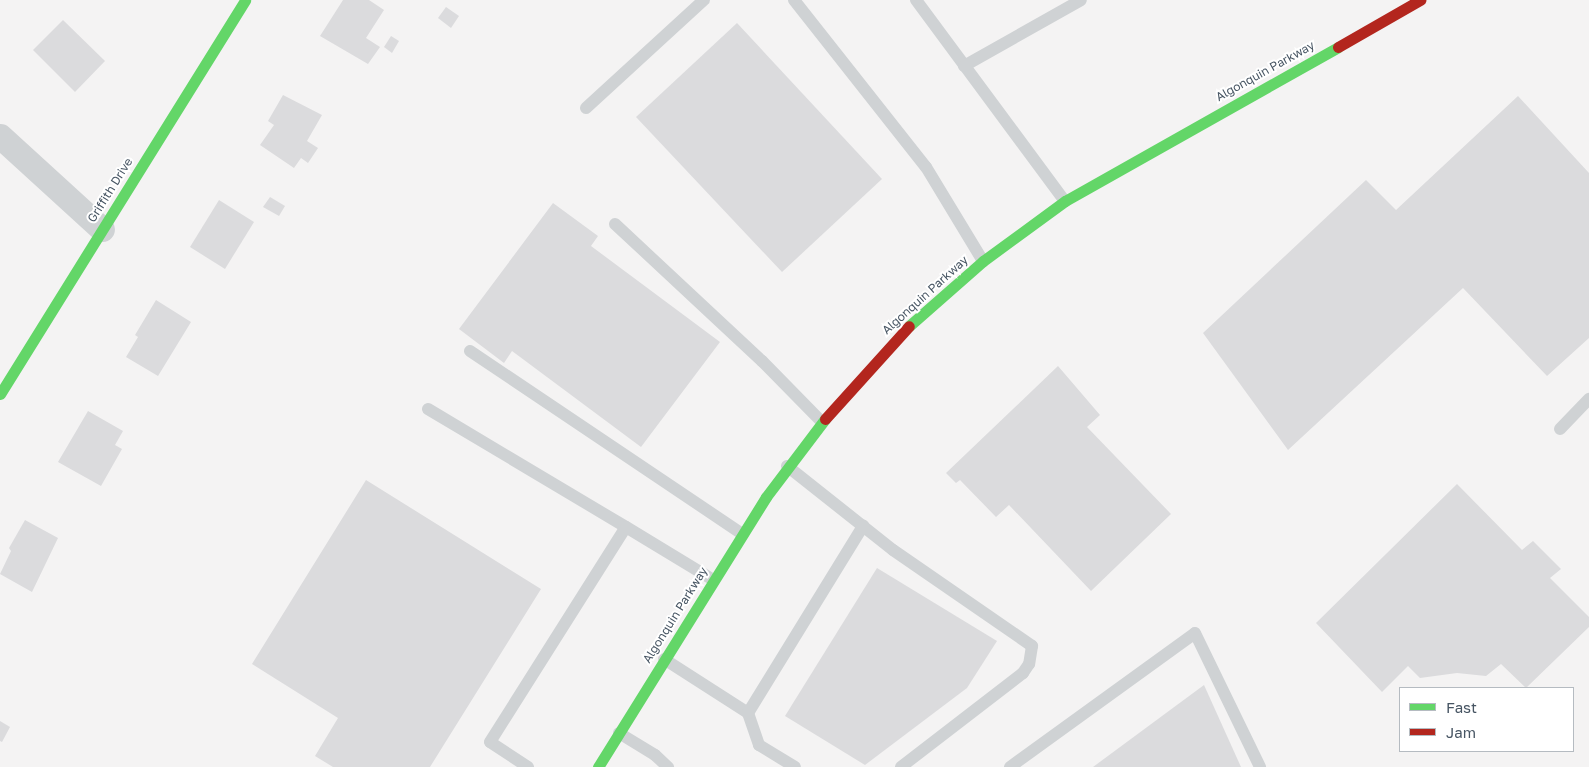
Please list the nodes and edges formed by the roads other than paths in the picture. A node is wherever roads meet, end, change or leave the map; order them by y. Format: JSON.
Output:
{"nodes":[{"id":1,"x":245,"y":0,"type":"edge"},
{"id":2,"x":704,"y":0,"type":"edge"},
{"id":3,"x":794,"y":0,"type":"edge"},
{"id":4,"x":917,"y":0,"type":"edge"},
{"id":5,"x":1081,"y":0,"type":"edge"},
{"id":6,"x":1420,"y":0,"type":"edge"},
{"id":7,"x":964,"y":66,"type":"junction"},
{"id":8,"x":586,"y":108,"type":"dead end"},
{"id":9,"x":0,"y":136,"type":"edge"},
{"id":10,"x":1065,"y":200,"type":"junction"},
{"id":11,"x":615,"y":224,"type":"dead end"},
{"id":12,"x":102,"y":229,"type":"junction"},
{"id":13,"x":983,"y":261,"type":"junction"},
{"id":14,"x":470,"y":351,"type":"dead end"},
{"id":15,"x":0,"y":394,"type":"edge"},
{"id":16,"x":1589,"y":399,"type":"edge"},
{"id":17,"x":428,"y":409,"type":"dead end"},
{"id":18,"x":822,"y":422,"type":"junction"},
{"id":19,"x":1560,"y":429,"type":"dead end"},
{"id":20,"x":787,"y":466,"type":"junction"},
{"id":21,"x":863,"y":526,"type":"junction"},
{"id":22,"x":626,"y":527,"type":"junction"},
{"id":23,"x":742,"y":534,"type":"junction"},
{"id":24,"x":713,"y":580,"type":"junction"},
{"id":25,"x":664,"y":659,"type":"junction"},
{"id":26,"x":748,"y":713,"type":"junction"},
{"id":27,"x":619,"y":733,"type":"junction"},
{"id":28,"x":528,"y":767,"type":"edge"},
{"id":29,"x":598,"y":767,"type":"edge"},
{"id":30,"x":668,"y":767,"type":"edge"},
{"id":31,"x":794,"y":767,"type":"edge"},
{"id":32,"x":901,"y":767,"type":"edge"},
{"id":33,"x":1010,"y":767,"type":"edge"},
{"id":34,"x":1260,"y":767,"type":"edge"}],
"edges":[{"from":1,"to":12,"type":"street","name":"Griffith Drive"},
{"from":2,"to":8,"type":"lane"},
{"from":3,"to":13,"type":"lane"},
{"from":4,"to":7,"type":"lane"},
{"from":5,"to":7,"type":"lane"},
{"from":6,"to":10,"type":"street","name":"Algonquin Parkway"},
{"from":7,"to":10,"type":"lane"},
{"from":9,"to":12,"type":"street"},
{"from":10,"to":13,"type":"street","name":"Algonquin Parkway"},
{"from":11,"to":18,"type":"lane"},
{"from":12,"to":15,"type":"street","name":"Griffith Drive"},
{"from":13,"to":18,"type":"street","name":"Algonquin Parkway"},
{"from":14,"to":23,"type":"lane"},
{"from":16,"to":19,"type":"lane"},
{"from":17,"to":22,"type":"lane"},
{"from":18,"to":20,"type":"street","name":"Algonquin Parkway"},
{"from":20,"to":21,"type":"lane"},
{"from":20,"to":23,"type":"street","name":"Algonquin Parkway"},
{"from":21,"to":26,"type":"lane"},
{"from":21,"to":32,"type":"lane"},
{"from":22,"to":24,"type":"lane"},
{"from":22,"to":28,"type":"lane"},
{"from":23,"to":24,"type":"street","name":"Algonquin Parkway"},
{"from":24,"to":25,"type":"street","name":"Algonquin Parkway"},
{"from":25,"to":26,"type":"lane"},
{"from":25,"to":27,"type":"street","name":"Algonquin Parkway"},
{"from":26,"to":31,"type":"lane"},
{"from":27,"to":29,"type":"street","name":"Algonquin Parkway"},
{"from":27,"to":30,"type":"lane"},
{"from":33,"to":34,"type":"lane"}]}
